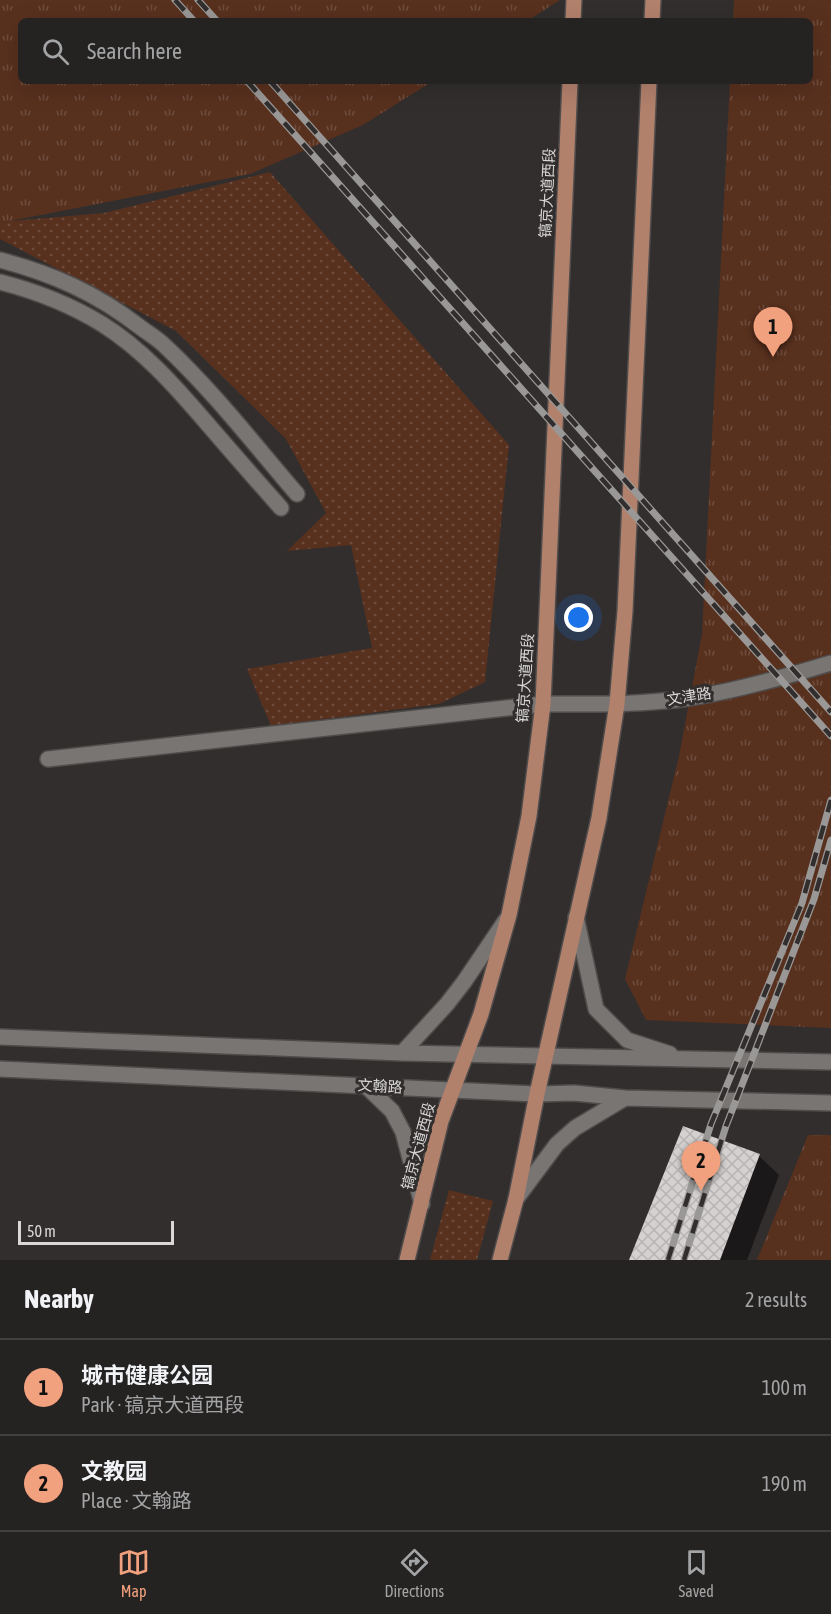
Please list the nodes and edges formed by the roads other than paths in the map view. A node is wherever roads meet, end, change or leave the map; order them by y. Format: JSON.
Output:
{"nodes":[{"id":1,"x":574,"y":0,"type":"edge"},
{"id":2,"x":653,"y":0,"type":"edge"},
{"id":3,"x":573,"y":18,"type":"edge"},
{"id":4,"x":652,"y":18,"type":"edge"},
{"id":5,"x":570,"y":84,"type":"edge"},
{"id":6,"x":649,"y":84,"type":"edge"},
{"id":7,"x":0,"y":260,"type":"edge"},
{"id":8,"x":0,"y":282,"type":"edge"},
{"id":9,"x":831,"y":663,"type":"edge"},
{"id":10,"x":543,"y":704,"type":"junction"},
{"id":11,"x":616,"y":704,"type":"junction"},
{"id":12,"x":48,"y":759,"type":"dead end"},
{"id":13,"x":509,"y":915,"type":"junction"},
{"id":14,"x":576,"y":917,"type":"junction"},
{"id":15,"x":0,"y":1037,"type":"edge"},
{"id":16,"x":402,"y":1053,"type":"junction"},
{"id":17,"x":466,"y":1054,"type":"junction"},
{"id":18,"x":545,"y":1056,"type":"junction"},
{"id":19,"x":684,"y":1059,"type":"junction"},
{"id":20,"x":831,"y":1062,"type":"edge"},
{"id":21,"x":0,"y":1070,"type":"edge"},
{"id":22,"x":364,"y":1085,"type":"junction"},
{"id":23,"x":453,"y":1090,"type":"junction"},
{"id":24,"x":537,"y":1094,"type":"junction"},
{"id":25,"x":625,"y":1098,"type":"junction"},
{"id":26,"x":831,"y":1103,"type":"edge"},
{"id":27,"x":516,"y":1199,"type":"junction"},
{"id":28,"x":422,"y":1204,"type":"junction"},
{"id":29,"x":407,"y":1260,"type":"edge"},
{"id":30,"x":500,"y":1260,"type":"edge"}],
"edges":[{"from":1,"to":3,"type":"main road"},
{"from":2,"to":4,"type":"main road"},
{"from":5,"to":10,"type":"main road","name":"镐京大道西段"},
{"from":6,"to":11,"type":"main road"},
{"from":7,"to":8,"type":"street"},
{"from":9,"to":11,"type":"street","name":"文津路"},
{"from":10,"to":11,"type":"street","name":"文津路"},
{"from":10,"to":12,"type":"street","name":"文津路"},
{"from":10,"to":13,"type":"main road","name":"镐京大道西段"},
{"from":11,"to":14,"type":"main road"},
{"from":13,"to":16,"type":"street"},
{"from":13,"to":17,"type":"main road","name":"镐京大道西段"},
{"from":14,"to":18,"type":"main road"},
{"from":14,"to":19,"type":"street"},
{"from":15,"to":16,"type":"street"},
{"from":16,"to":17,"type":"street"},
{"from":17,"to":18,"type":"street"},
{"from":17,"to":23,"type":"main road","name":"镐京大道西段"},
{"from":18,"to":19,"type":"street"},
{"from":18,"to":24,"type":"main road"},
{"from":19,"to":20,"type":"street"},
{"from":21,"to":22,"type":"street","name":"文翰路"},
{"from":22,"to":23,"type":"street","name":"文翰路"},
{"from":22,"to":28,"type":"street"},
{"from":23,"to":24,"type":"street","name":"文翰路"},
{"from":23,"to":28,"type":"main road","name":"镐京大道西段"},
{"from":24,"to":25,"type":"street","name":"文翰路"},
{"from":24,"to":27,"type":"main road"},
{"from":25,"to":26,"type":"street","name":"文翰路"},
{"from":25,"to":27,"type":"street"},
{"from":27,"to":30,"type":"main road"},
{"from":28,"to":29,"type":"main road","name":"镐京大道西段"}]}
